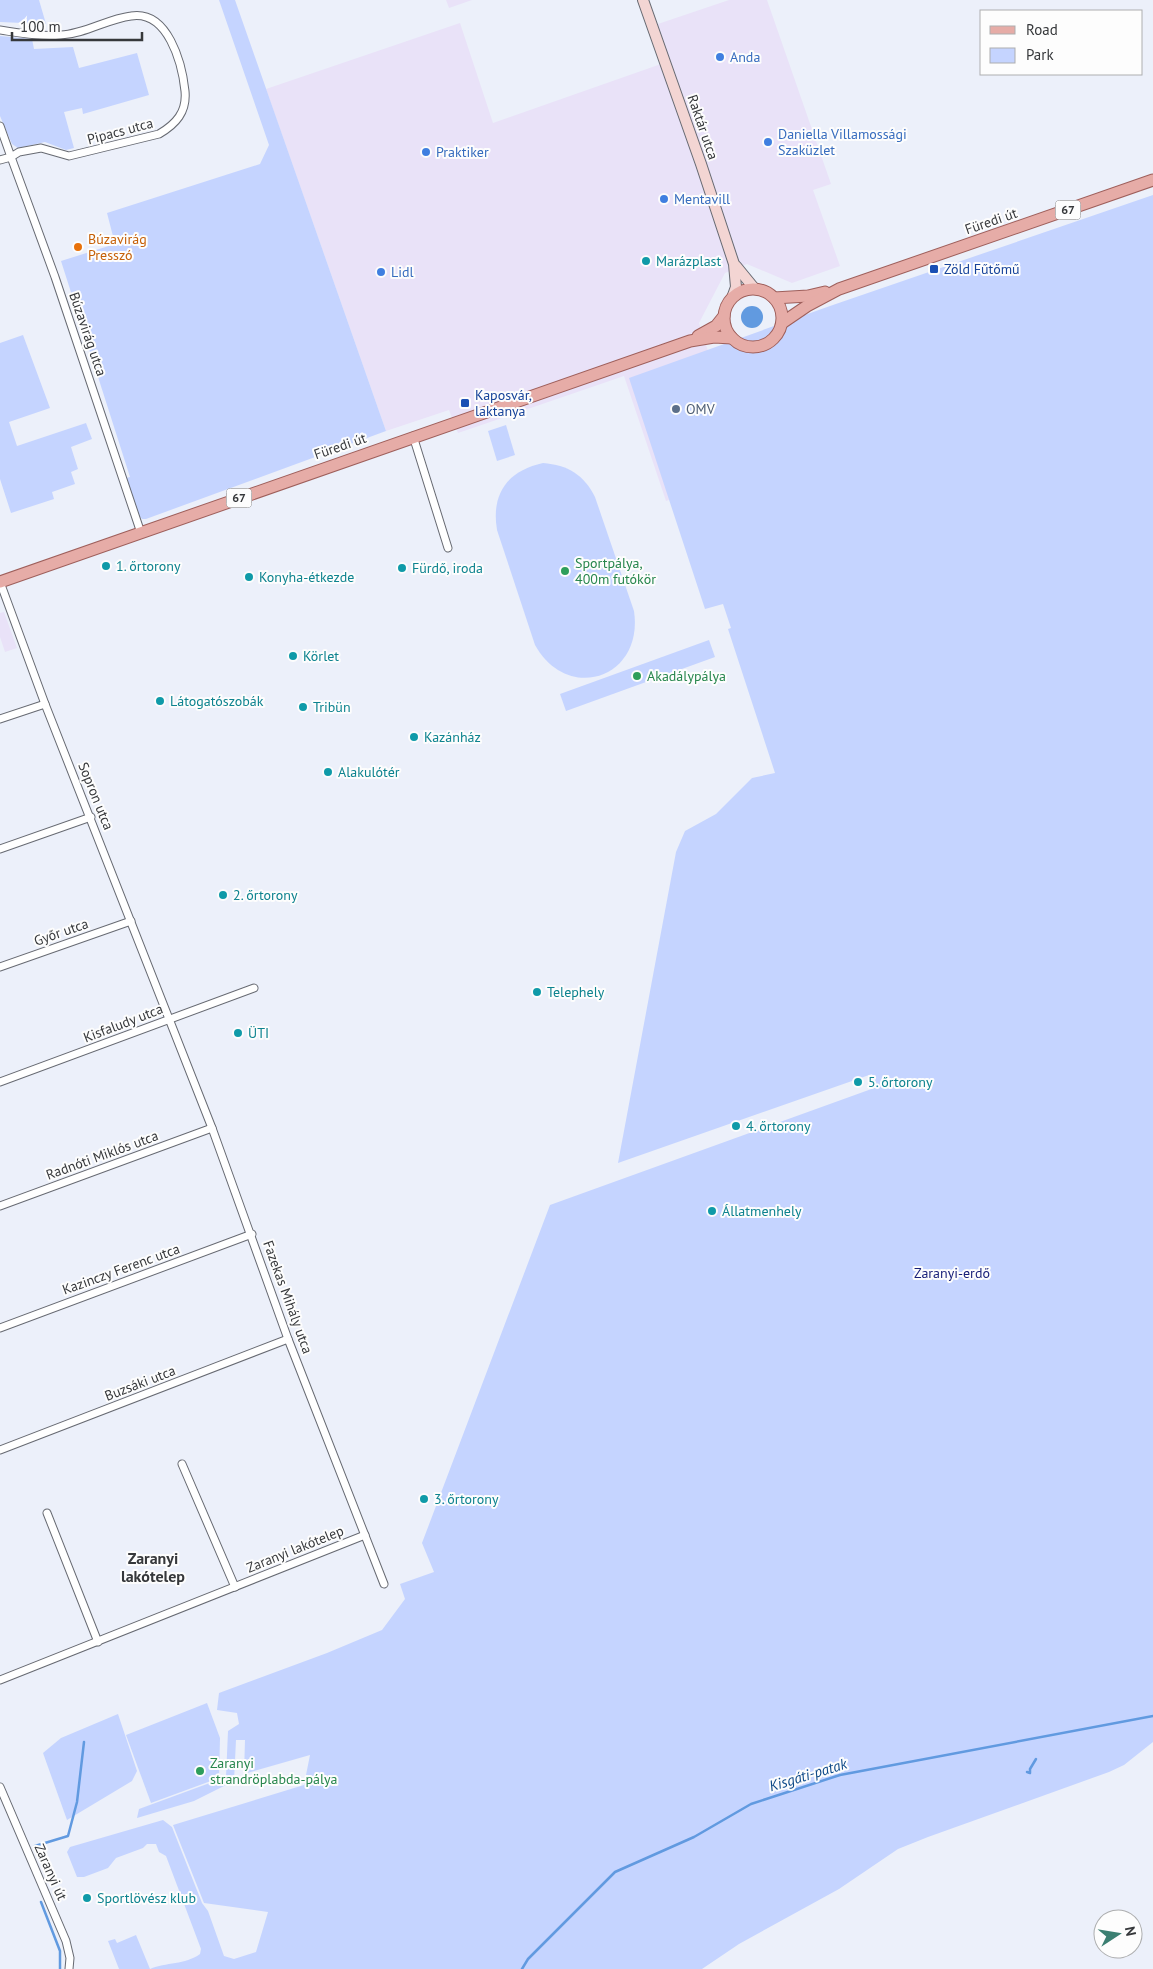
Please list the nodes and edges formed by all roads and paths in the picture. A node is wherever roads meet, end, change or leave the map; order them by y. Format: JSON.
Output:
{"nodes":[{"id":1,"x":643,"y":0,"type":"edge"},
{"id":2,"x":0,"y":30,"type":"edge"},
{"id":3,"x":0,"y":126,"type":"edge"},
{"id":4,"x":11,"y":156,"type":"junction"},
{"id":5,"x":0,"y":160,"type":"edge"},
{"id":6,"x":1153,"y":180,"type":"edge"},
{"id":7,"x":734,"y":264,"type":"junction"},
{"id":8,"x":754,"y":288,"type":"junction"},
{"id":9,"x":839,"y":289,"type":"junction"},
{"id":10,"x":732,"y":298,"type":"junction"},
{"id":11,"x":774,"y":298,"type":"junction"},
{"id":12,"x":724,"y":316,"type":"junction"},
{"id":13,"x":782,"y":323,"type":"junction"},
{"id":14,"x":732,"y":338,"type":"junction"},
{"id":15,"x":690,"y":340,"type":"junction"},
{"id":16,"x":413,"y":436,"type":"junction"},
{"id":17,"x":141,"y":533,"type":"junction"},
{"id":18,"x":448,"y":548,"type":"dead end"},
{"id":19,"x":0,"y":582,"type":"edge"},
{"id":20,"x":46,"y":704,"type":"junction"},
{"id":21,"x":0,"y":719,"type":"edge"},
{"id":22,"x":91,"y":817,"type":"junction"},
{"id":23,"x":0,"y":849,"type":"edge"},
{"id":24,"x":131,"y":921,"type":"junction"},
{"id":25,"x":0,"y":967,"type":"edge"},
{"id":26,"x":254,"y":988,"type":"dead end"},
{"id":27,"x":170,"y":1019,"type":"junction"},
{"id":28,"x":0,"y":1082,"type":"edge"},
{"id":29,"x":212,"y":1128,"type":"junction"},
{"id":30,"x":0,"y":1206,"type":"edge"},
{"id":31,"x":252,"y":1234,"type":"junction"},
{"id":32,"x":0,"y":1328,"type":"edge"},
{"id":33,"x":288,"y":1338,"type":"junction"},
{"id":34,"x":0,"y":1450,"type":"edge"},
{"id":35,"x":182,"y":1464,"type":"dead end"},
{"id":36,"x":47,"y":1513,"type":"dead end"},
{"id":37,"x":365,"y":1535,"type":"junction"},
{"id":38,"x":384,"y":1584,"type":"dead end"},
{"id":39,"x":235,"y":1587,"type":"junction"},
{"id":40,"x":98,"y":1642,"type":"junction"},
{"id":41,"x":0,"y":1680,"type":"edge"},
{"id":42,"x":0,"y":1788,"type":"edge"},
{"id":43,"x":69,"y":1969,"type":"edge"}],
"edges":[{"from":1,"to":7,"type":"street","name":"Raktár utca"},
{"from":2,"to":4,"type":"street","name":"Pipacs utca"},
{"from":3,"to":4,"type":"street"},
{"from":4,"to":5,"type":"street"},
{"from":4,"to":17,"type":"street","name":"Búzavirág utca"},
{"from":6,"to":9,"type":"main road","name":"Füredi út","number":"67"},
{"from":7,"to":8,"type":"street","name":"Raktár utca"},
{"from":7,"to":10,"type":"street","name":"Raktár utca"},
{"from":8,"to":10,"type":"main road"},
{"from":8,"to":11,"type":"main road","name":"Füredi út","number":"67"},
{"from":9,"to":11,"type":"main road","name":"Füredi út","number":"67"},
{"from":9,"to":13,"type":"main road","name":"Füredi út","number":"67"},
{"from":10,"to":12,"type":"main road","name":"Füredi út","number":"67"},
{"from":11,"to":13,"type":"main road"},
{"from":12,"to":14,"type":"main road"},
{"from":12,"to":15,"type":"main road","name":"Füredi út","number":"67"},
{"from":13,"to":14,"type":"main road","name":"Füredi út","number":"67"},
{"from":14,"to":15,"type":"main road","name":"Füredi út","number":"67"},
{"from":15,"to":16,"type":"main road","name":"Füredi út","number":"67"},
{"from":16,"to":17,"type":"main road","name":"Füredi út","number":"67"},
{"from":16,"to":18,"type":"street"},
{"from":17,"to":19,"type":"main road","name":"Füredi út","number":"67"},
{"from":19,"to":20,"type":"street","name":"Sopron utca"},
{"from":20,"to":21,"type":"street"},
{"from":20,"to":22,"type":"street","name":"Sopron utca"},
{"from":22,"to":23,"type":"street"},
{"from":22,"to":24,"type":"street","name":"Sopron utca"},
{"from":24,"to":25,"type":"street","name":"Győr utca"},
{"from":24,"to":27,"type":"street","name":"Sopron utca"},
{"from":26,"to":27,"type":"street","name":"Kisfaludy utca"},
{"from":27,"to":28,"type":"street","name":"Kisfaludy utca"},
{"from":27,"to":29,"type":"street","name":"Fazekas Mihály utca"},
{"from":29,"to":30,"type":"street","name":"Radnóti Miklós utca"},
{"from":29,"to":31,"type":"street","name":"Fazekas Mihály utca"},
{"from":31,"to":32,"type":"street","name":"Kazinczy Ferenc utca"},
{"from":31,"to":33,"type":"street","name":"Fazekas Mihály utca"},
{"from":33,"to":34,"type":"street","name":"Buzsáki utca"},
{"from":33,"to":37,"type":"street","name":"Fazekas Mihály utca"},
{"from":35,"to":39,"type":"street","name":"Zaranyi lakótelep"},
{"from":36,"to":40,"type":"street"},
{"from":37,"to":38,"type":"street","name":"Fazekas Mihály utca"},
{"from":37,"to":39,"type":"street","name":"Zaranyi lakótelep"},
{"from":39,"to":40,"type":"street","name":"Zaranyi lakótelep"},
{"from":40,"to":41,"type":"street","name":"Zaranyi lakótelep"},
{"from":42,"to":43,"type":"street","name":"Zaranyi út"}]}
